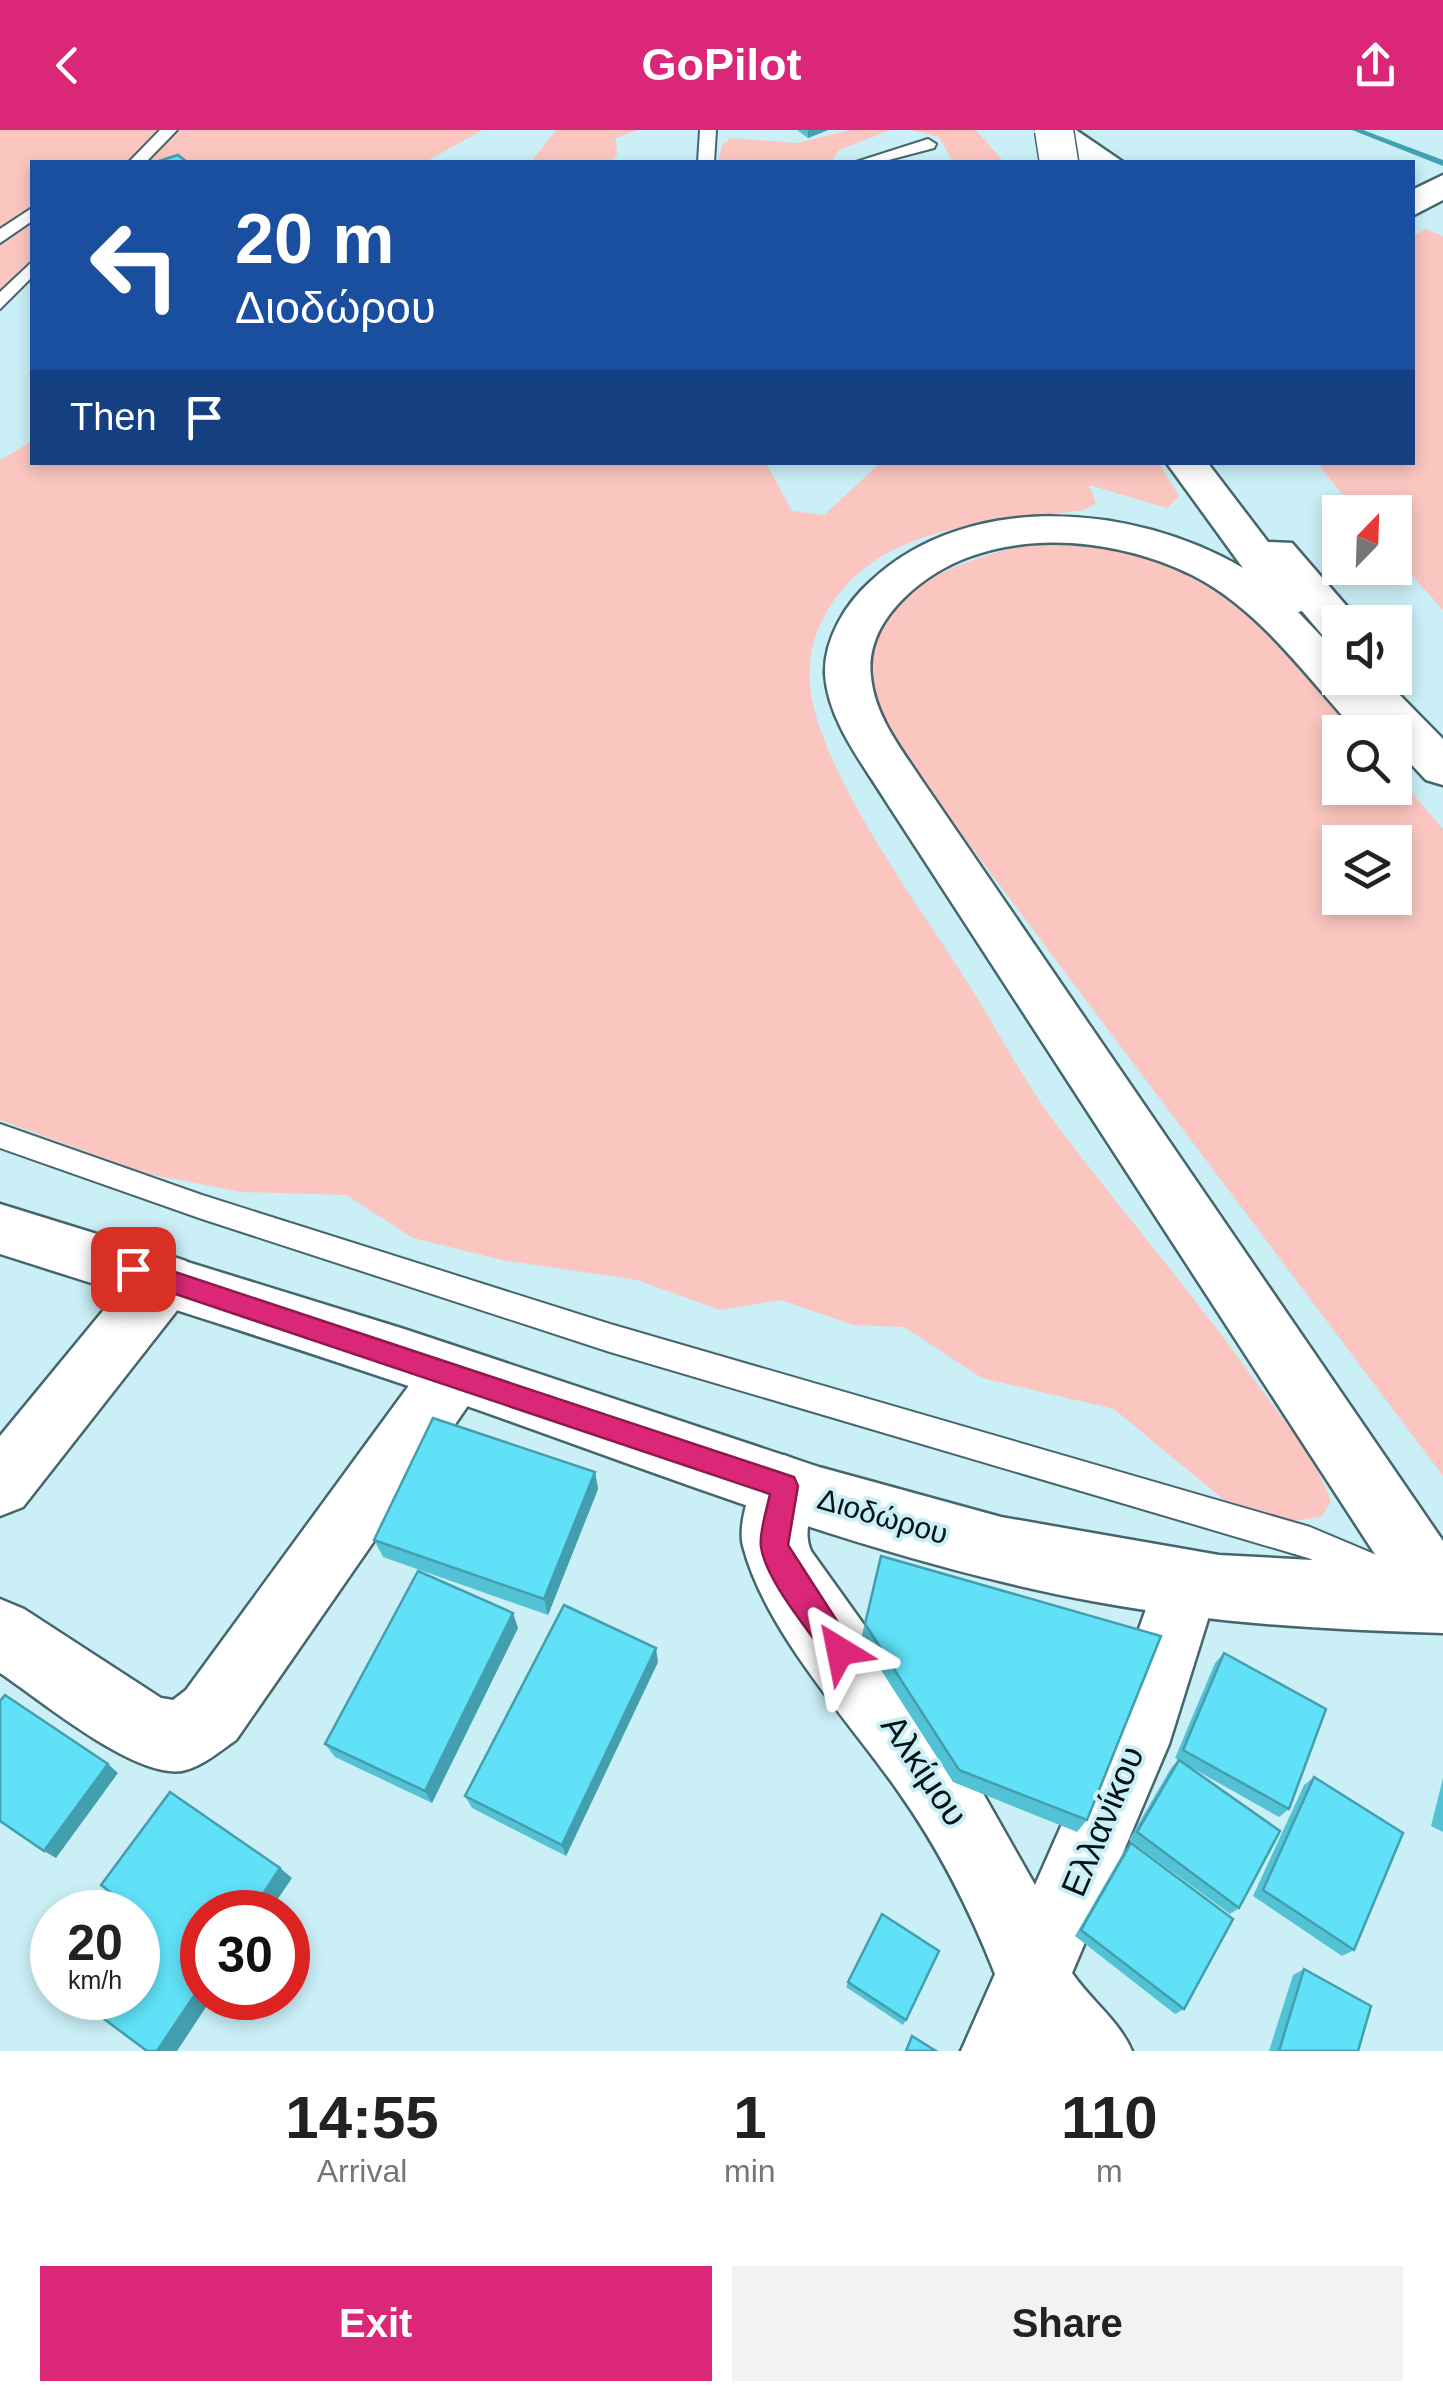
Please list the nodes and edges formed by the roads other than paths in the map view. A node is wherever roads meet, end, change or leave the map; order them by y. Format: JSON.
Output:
{"nodes":[{"id":1,"x":169,"y":130,"type":"edge"},
{"id":2,"x":708,"y":130,"type":"edge"},
{"id":3,"x":1053,"y":130,"type":"edge"},
{"id":4,"x":1078,"y":130,"type":"edge"},
{"id":5,"x":928,"y":144,"type":"dead end"},
{"id":6,"x":139,"y":160,"type":"edge"},
{"id":7,"x":706,"y":160,"type":"edge"},
{"id":8,"x":871,"y":160,"type":"edge"},
{"id":9,"x":1060,"y":160,"type":"edge"},
{"id":10,"x":1083,"y":160,"type":"edge"},
{"id":11,"x":1103,"y":160,"type":"edge"},
{"id":12,"x":1443,"y":185,"type":"edge"},
{"id":13,"x":1415,"y":204,"type":"edge"},
{"id":14,"x":30,"y":215,"type":"edge"},
{"id":15,"x":0,"y":238,"type":"edge"},
{"id":16,"x":30,"y":269,"type":"edge"},
{"id":17,"x":0,"y":304,"type":"edge"},
{"id":18,"x":1188,"y":465,"type":"edge"},
{"id":19,"x":1212,"y":465,"type":"edge"},
{"id":20,"x":1322,"y":605,"type":"edge"},
{"id":21,"x":1322,"y":638,"type":"edge"},
{"id":22,"x":1374,"y":695,"type":"edge"},
{"id":23,"x":1401,"y":695,"type":"edge"},
{"id":24,"x":1367,"y":715,"type":"edge"},
{"id":25,"x":1443,"y":741,"type":"edge"},
{"id":26,"x":1412,"y":763,"type":"edge"},
{"id":27,"x":1443,"y":768,"type":"edge"},
{"id":28,"x":1443,"y":796,"type":"edge"},
{"id":29,"x":0,"y":1136,"type":"edge"},
{"id":30,"x":0,"y":1229,"type":"edge"},
{"id":31,"x":165,"y":1280,"type":"junction"},
{"id":32,"x":454,"y":1374,"type":"junction"},
{"id":33,"x":0,"y":1485,"type":"edge"},
{"id":34,"x":784,"y":1486,"type":"junction"},
{"id":35,"x":1186,"y":1584,"type":"junction"},
{"id":36,"x":1443,"y":1600,"type":"edge"},
{"id":37,"x":0,"y":1632,"type":"edge"},
{"id":38,"x":1033,"y":1978,"type":"junction"},
{"id":39,"x":1000,"y":2051,"type":"edge"},
{"id":40,"x":1093,"y":2051,"type":"edge"}],
"edges":[{"from":1,"to":6,"type":"lane"},
{"from":2,"to":7,"type":"lane"},
{"from":3,"to":9,"type":"main road","bridge":true},
{"from":3,"to":11,"type":"main road"},
{"from":4,"to":10,"type":"main road"},
{"from":5,"to":8,"type":"lane"},
{"from":12,"to":13,"type":"main road"},
{"from":14,"to":15,"type":"lane"},
{"from":16,"to":17,"type":"lane"},
{"from":18,"to":21,"type":"main road"},
{"from":19,"to":20,"type":"main road"},
{"from":22,"to":27,"type":"main road"},
{"from":23,"to":25,"type":"main road"},
{"from":24,"to":36,"type":"main road"},
{"from":26,"to":28,"type":"main road"},
{"from":29,"to":36,"type":"lane"},
{"from":30,"to":31,"type":"main road","name":"Διοδώρου"},
{"from":31,"to":32,"type":"main road","name":"Διοδώρου"},
{"from":31,"to":33,"type":"main road"},
{"from":32,"to":34,"type":"main road","name":"Διοδώρου"},
{"from":32,"to":37,"type":"main road"},
{"from":34,"to":35,"type":"main road","name":"Διοδώρου"},
{"from":34,"to":38,"type":"main road","name":"Αλκίμου"},
{"from":35,"to":36,"type":"main road","name":"Διοδώρου"},
{"from":35,"to":38,"type":"main road","name":"Ελλανίκου"},
{"from":38,"to":39,"type":"main road","name":"Ελλανίκου"},
{"from":38,"to":40,"type":"main road","name":"Αλκίμου"}]}
